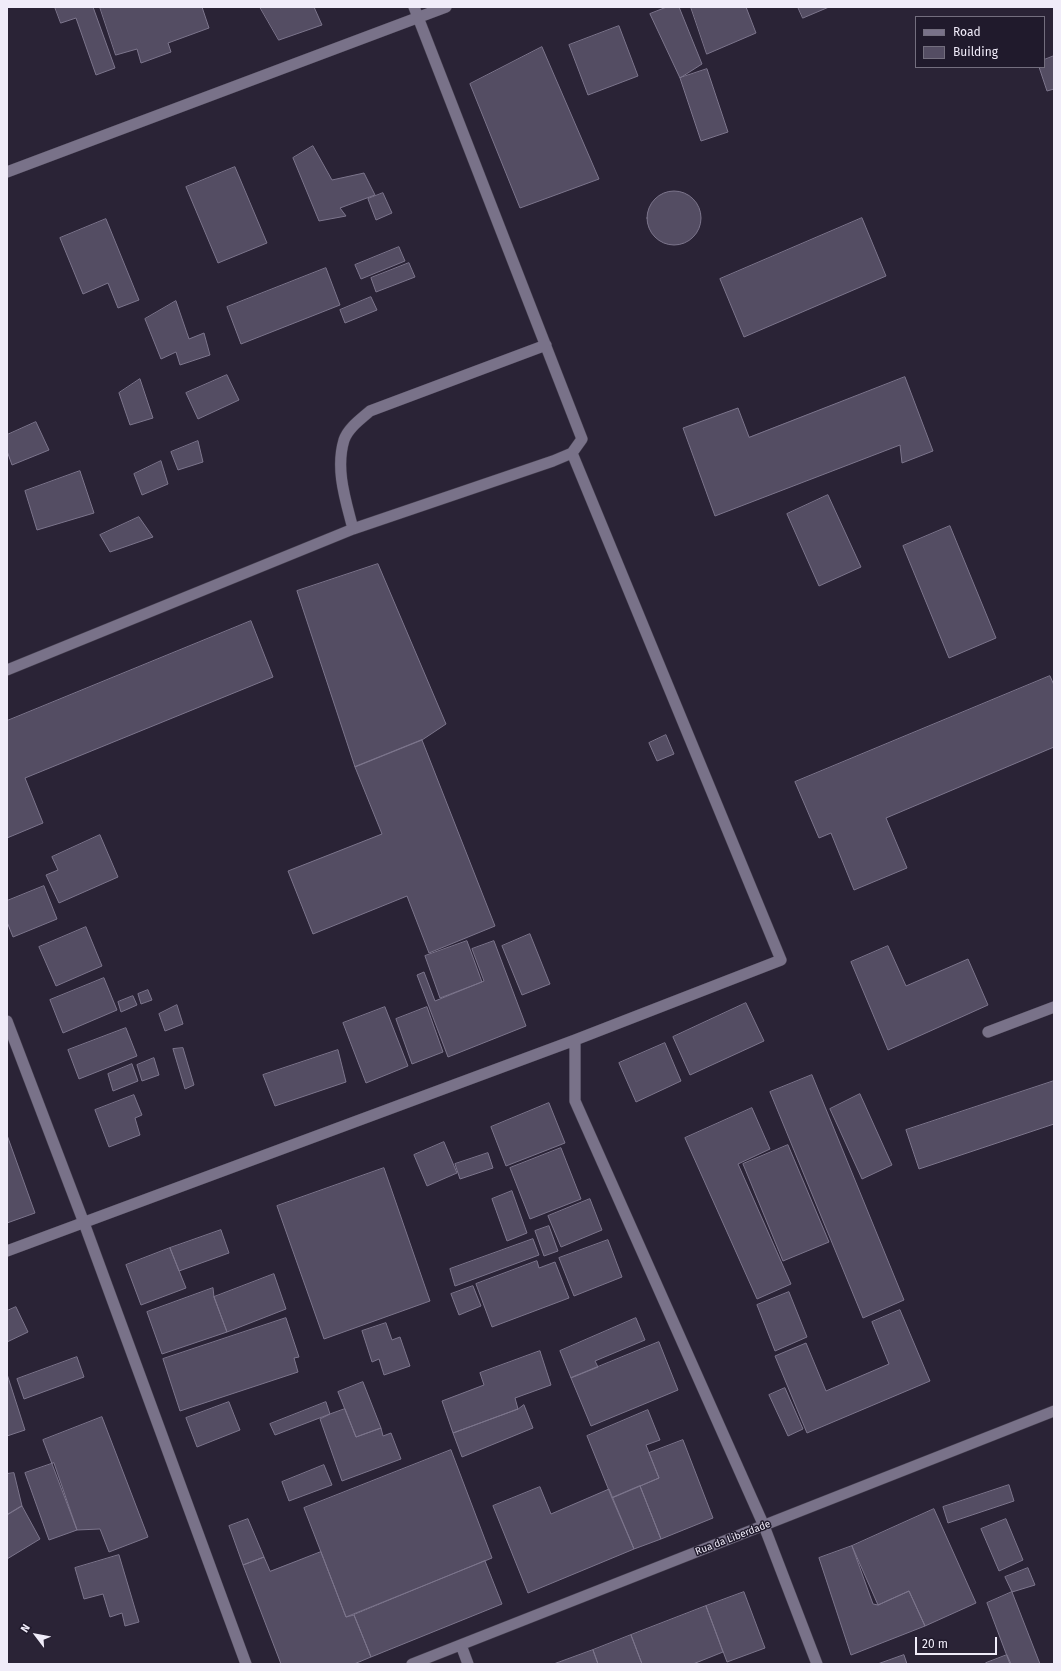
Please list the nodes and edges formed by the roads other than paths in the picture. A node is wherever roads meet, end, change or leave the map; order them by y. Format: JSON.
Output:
{"nodes":[{"id":1,"x":414,"y":7,"type":"edge"},
{"id":2,"x":446,"y":7,"type":"edge"},
{"id":3,"x":419,"y":18,"type":"junction"},
{"id":4,"x":7,"y":172,"type":"edge"},
{"id":5,"x":546,"y":345,"type":"junction"},
{"id":6,"x":572,"y":453,"type":"junction"},
{"id":7,"x":353,"y":529,"type":"junction"},
{"id":8,"x":7,"y":670,"type":"edge"},
{"id":9,"x":1054,"y":1007,"type":"edge"},
{"id":10,"x":7,"y":1020,"type":"edge"},
{"id":11,"x":988,"y":1032,"type":"dead end"},
{"id":12,"x":575,"y":1040,"type":"junction"},
{"id":13,"x":84,"y":1223,"type":"junction"},
{"id":14,"x":7,"y":1251,"type":"edge"},
{"id":15,"x":1054,"y":1411,"type":"edge"},
{"id":16,"x":764,"y":1526,"type":"junction"},
{"id":17,"x":461,"y":1645,"type":"junction"},
{"id":18,"x":246,"y":1664,"type":"edge"},
{"id":19,"x":412,"y":1664,"type":"edge"},
{"id":20,"x":468,"y":1664,"type":"edge"},
{"id":21,"x":817,"y":1664,"type":"edge"}],
"edges":[{"from":1,"to":3,"type":"street"},
{"from":2,"to":3,"type":"street"},
{"from":3,"to":4,"type":"street"},
{"from":3,"to":5,"type":"street"},
{"from":5,"to":6,"type":"street"},
{"from":5,"to":7,"type":"street"},
{"from":6,"to":7,"type":"street"},
{"from":6,"to":12,"type":"street"},
{"from":7,"to":8,"type":"street"},
{"from":9,"to":11,"type":"street"},
{"from":10,"to":13,"type":"street"},
{"from":12,"to":13,"type":"street"},
{"from":12,"to":16,"type":"street"},
{"from":13,"to":14,"type":"street"},
{"from":13,"to":18,"type":"street"},
{"from":15,"to":16,"type":"street","name":"Rua da Liberdade"},
{"from":16,"to":17,"type":"street","name":"Rua da Liberdade"},
{"from":16,"to":21,"type":"street"},
{"from":17,"to":19,"type":"street","name":"Rua da Liberdade"},
{"from":17,"to":20,"type":"street"}]}
